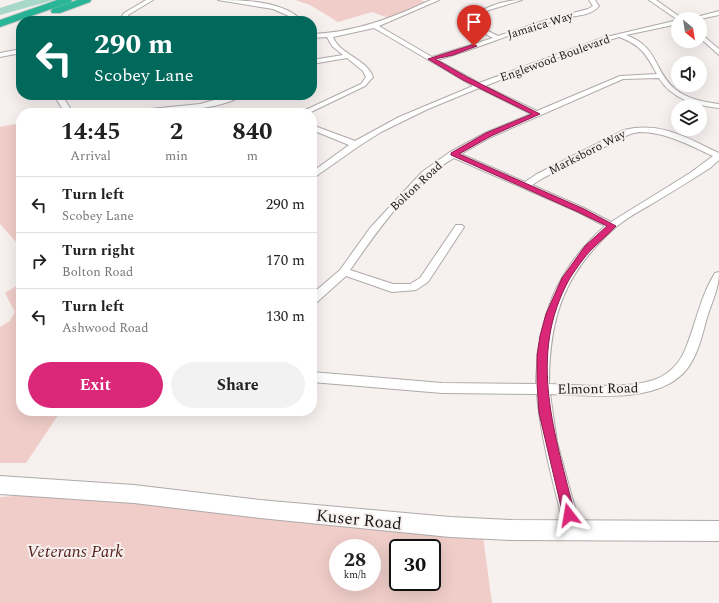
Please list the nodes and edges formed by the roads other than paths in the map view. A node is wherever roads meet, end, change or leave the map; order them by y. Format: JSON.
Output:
{"nodes":[{"id":1,"x":67,"y":0,"type":"edge"},
{"id":2,"x":86,"y":0,"type":"edge"},
{"id":3,"x":150,"y":0,"type":"edge"},
{"id":4,"x":221,"y":0,"type":"edge"},
{"id":5,"x":436,"y":0,"type":"edge"},
{"id":6,"x":519,"y":0,"type":"edge"},
{"id":7,"x":592,"y":0,"type":"edge"},
{"id":8,"x":652,"y":0,"type":"edge"},
{"id":9,"x":671,"y":13,"type":"edge"},
{"id":10,"x":719,"y":13,"type":"edge"},
{"id":11,"x":22,"y":16,"type":"edge"},
{"id":12,"x":43,"y":16,"type":"edge"},
{"id":13,"x":125,"y":16,"type":"edge"},
{"id":14,"x":294,"y":16,"type":"edge"},
{"id":15,"x":707,"y":16,"type":"edge"},
{"id":16,"x":16,"y":18,"type":"edge"},
{"id":17,"x":0,"y":24,"type":"edge"},
{"id":18,"x":671,"y":24,"type":"edge"},
{"id":19,"x":16,"y":26,"type":"edge"},
{"id":20,"x":374,"y":26,"type":"junction"},
{"id":21,"x":0,"y":32,"type":"edge"},
{"id":22,"x":620,"y":35,"type":"junction"},
{"id":23,"x":317,"y":36,"type":"edge"},
{"id":24,"x":329,"y":36,"type":"junction"},
{"id":25,"x":498,"y":38,"type":"junction"},
{"id":26,"x":707,"y":39,"type":"edge"},
{"id":27,"x":16,"y":52,"type":"edge"},
{"id":28,"x":719,"y":52,"type":"edge"},
{"id":29,"x":0,"y":55,"type":"edge"},
{"id":30,"x":349,"y":56,"type":"junction"},
{"id":31,"x":431,"y":59,"type":"junction"},
{"id":32,"x":317,"y":61,"type":"edge"},
{"id":33,"x":662,"y":76,"type":"junction"},
{"id":34,"x":479,"y":86,"type":"junction"},
{"id":35,"x":226,"y":100,"type":"edge"},
{"id":36,"x":719,"y":106,"type":"edge"},
{"id":37,"x":174,"y":108,"type":"edge"},
{"id":38,"x":314,"y":108,"type":"edge"},
{"id":39,"x":537,"y":114,"type":"junction"},
{"id":40,"x":317,"y":129,"type":"edge"},
{"id":41,"x":355,"y":144,"type":"junction"},
{"id":42,"x":453,"y":154,"type":"junction"},
{"id":43,"x":719,"y":156,"type":"edge"},
{"id":44,"x":317,"y":172,"type":"edge"},
{"id":45,"x":525,"y":186,"type":"junction"},
{"id":46,"x":612,"y":226,"type":"junction"},
{"id":47,"x":459,"y":227,"type":"dead end"},
{"id":48,"x":344,"y":272,"type":"junction"},
{"id":49,"x":719,"y":275,"type":"edge"},
{"id":50,"x":317,"y":296,"type":"edge"},
{"id":51,"x":317,"y":377,"type":"edge"},
{"id":52,"x":542,"y":389,"type":"junction"},
{"id":53,"x":0,"y":485,"type":"edge"},
{"id":54,"x":573,"y":530,"type":"junction"},
{"id":55,"x":719,"y":532,"type":"edge"}],
"edges":[{"from":1,"to":11,"type":"highway"},
{"from":2,"to":12,"type":"highway"},
{"from":3,"to":13,"type":"street"},
{"from":4,"to":14,"type":"street"},
{"from":5,"to":20,"type":"street"},
{"from":6,"to":25,"type":"street"},
{"from":7,"to":25,"type":"street","name":"Jamaica Way"},
{"from":8,"to":9,"type":"street"},
{"from":10,"to":15,"type":"street"},
{"from":16,"to":17,"type":"highway"},
{"from":18,"to":22,"type":"street","name":"Englewood Boulevard"},
{"from":19,"to":21,"type":"highway"},
{"from":20,"to":24,"type":"street"},
{"from":20,"to":31,"type":"street"},
{"from":22,"to":33,"type":"street"},
{"from":22,"to":34,"type":"street","name":"Englewood Boulevard"},
{"from":23,"to":24,"type":"street"},
{"from":24,"to":30,"type":"street"},
{"from":25,"to":31,"type":"street","name":"Jamaica Way"},
{"from":26,"to":28,"type":"street"},
{"from":27,"to":29,"type":"street"},
{"from":30,"to":32,"type":"street"},
{"from":30,"to":38,"type":"street"},
{"from":31,"to":34,"type":"street"},
{"from":33,"to":36,"type":"street"},
{"from":33,"to":39,"type":"street","name":"Bolton Road"},
{"from":34,"to":39,"type":"street"},
{"from":34,"to":41,"type":"street","name":"Englewood Boulevard"},
{"from":35,"to":37,"type":"street"},
{"from":39,"to":42,"type":"street","name":"Bolton Road"},
{"from":40,"to":41,"type":"street"},
{"from":41,"to":44,"type":"street","name":"Englewood Boulevard"},
{"from":42,"to":45,"type":"street"},
{"from":42,"to":48,"type":"street","name":"Bolton Road"},
{"from":43,"to":45,"type":"street","name":"Marksboro Way"},
{"from":43,"to":46,"type":"street"},
{"from":45,"to":46,"type":"street"},
{"from":46,"to":52,"type":"street"},
{"from":47,"to":48,"type":"street"},
{"from":48,"to":50,"type":"street","name":"Bolton Road"},
{"from":49,"to":52,"type":"street","name":"Elmont Road"},
{"from":51,"to":52,"type":"street","name":"Elmont Road"},
{"from":52,"to":54,"type":"street"},
{"from":53,"to":54,"type":"street","name":"Kuser Road"},
{"from":54,"to":55,"type":"street","name":"Kuser Road"}]}
